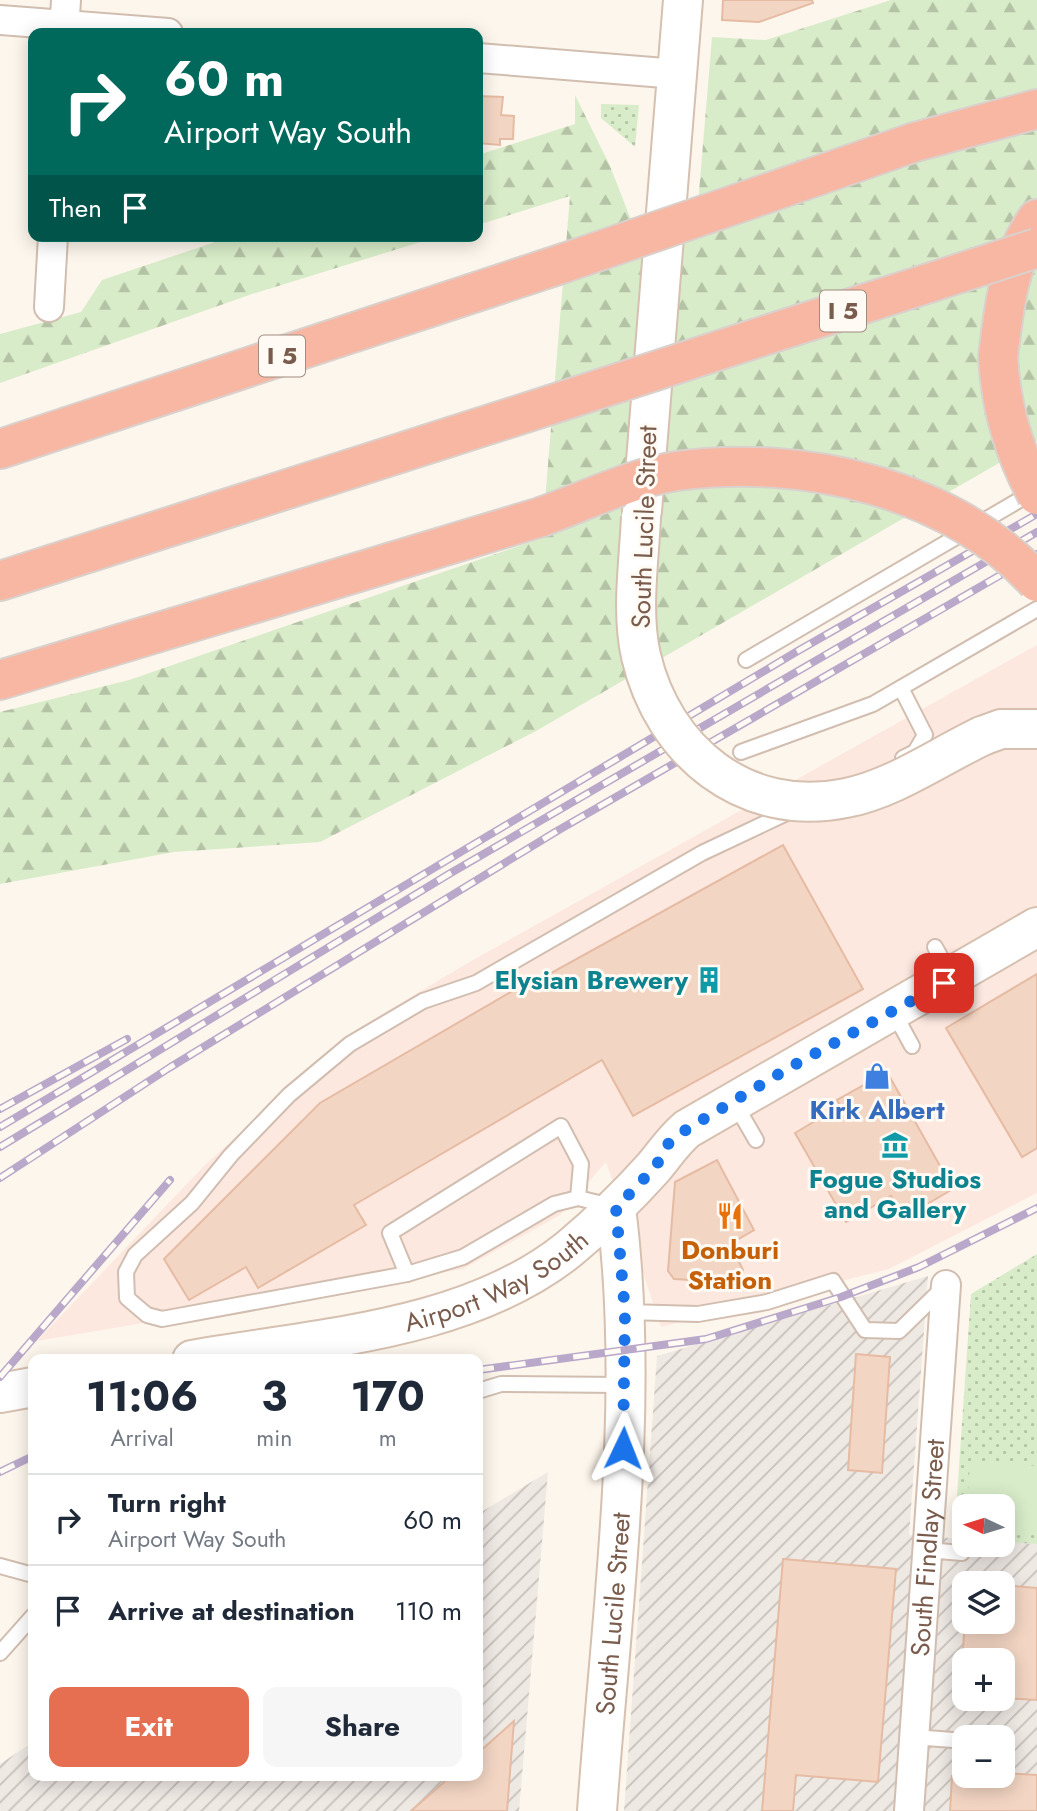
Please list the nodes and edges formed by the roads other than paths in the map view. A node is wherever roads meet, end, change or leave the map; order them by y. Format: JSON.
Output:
{"nodes":[{"id":1,"x":683,"y":0,"type":"edge"},
{"id":2,"x":0,"y":20,"type":"edge"},
{"id":3,"x":65,"y":20,"type":"edge"},
{"id":4,"x":128,"y":28,"type":"edge"},
{"id":5,"x":483,"y":58,"type":"edge"},
{"id":6,"x":677,"y":74,"type":"junction"},
{"id":7,"x":1037,"y":85,"type":"edge"},
{"id":8,"x":1037,"y":109,"type":"edge"},
{"id":9,"x":915,"y":142,"type":"junction"},
{"id":10,"x":1037,"y":219,"type":"edge"},
{"id":11,"x":53,"y":242,"type":"edge"},
{"id":12,"x":1037,"y":248,"type":"edge"},
{"id":13,"x":49,"y":307,"type":"dead end"},
{"id":14,"x":0,"y":449,"type":"edge"},
{"id":15,"x":1037,"y":492,"type":"edge"},
{"id":16,"x":0,"y":580,"type":"edge"},
{"id":17,"x":1037,"y":582,"type":"edge"},
{"id":18,"x":1037,"y":609,"type":"edge"},
{"id":19,"x":746,"y":660,"type":"dead end"},
{"id":20,"x":0,"y":680,"type":"edge"},
{"id":21,"x":901,"y":688,"type":"junction"},
{"id":22,"x":1037,"y":729,"type":"edge"},
{"id":23,"x":741,"y":752,"type":"dead end"},
{"id":24,"x":890,"y":764,"type":"dead end"},
{"id":25,"x":852,"y":782,"type":"dead end"},
{"id":26,"x":1037,"y":927,"type":"edge"},
{"id":27,"x":893,"y":1011,"type":"junction"},
{"id":28,"x":912,"y":1046,"type":"dead end"},
{"id":29,"x":734,"y":1101,"type":"junction"},
{"id":30,"x":755,"y":1140,"type":"dead end"},
{"id":31,"x":578,"y":1198,"type":"junction"},
{"id":32,"x":616,"y":1208,"type":"junction"},
{"id":33,"x":407,"y":1274,"type":"junction"},
{"id":34,"x":946,"y":1285,"type":"joint"},
{"id":35,"x":625,"y":1312,"type":"junction"},
{"id":36,"x":226,"y":1354,"type":"edge"},
{"id":37,"x":624,"y":1385,"type":"junction"},
{"id":38,"x":28,"y":1388,"type":"edge"},
{"id":39,"x":483,"y":1389,"type":"edge"},
{"id":40,"x":0,"y":1393,"type":"edge"},
{"id":41,"x":927,"y":1550,"type":"junction"},
{"id":42,"x":952,"y":1551,"type":"edge"},
{"id":43,"x":0,"y":1566,"type":"edge"},
{"id":44,"x":28,"y":1574,"type":"edge"},
{"id":45,"x":28,"y":1622,"type":"edge"},
{"id":46,"x":0,"y":1653,"type":"edge"},
{"id":47,"x":913,"y":1737,"type":"junction"},
{"id":48,"x":952,"y":1740,"type":"edge"},
{"id":49,"x":596,"y":1800,"type":"edge"},
{"id":50,"x":909,"y":1811,"type":"edge"}],
"edges":[{"from":1,"to":6,"type":"street","name":"South Lucile Street"},
{"from":2,"to":3,"type":"street"},
{"from":3,"to":4,"type":"street"},
{"from":5,"to":6,"type":"street"},
{"from":6,"to":22,"type":"street","name":"South Lucile Street","bridge":true},
{"from":7,"to":9,"type":"highway"},
{"from":8,"to":9,"type":"highway","number":"I 5"},
{"from":9,"to":14,"type":"highway","number":"I 5","bridge":true},
{"from":10,"to":15,"type":"highway","bridge":true},
{"from":11,"to":13,"type":"street"},
{"from":12,"to":16,"type":"highway","number":"I 5","bridge":true},
{"from":15,"to":19,"type":"lane"},
{"from":17,"to":20,"type":"highway","bridge":true},
{"from":18,"to":21,"type":"lane"},
{"from":21,"to":23,"type":"lane"},
{"from":21,"to":24,"type":"lane"},
{"from":25,"to":33,"type":"lane"},
{"from":26,"to":27,"type":"street","name":"Airport Way South"},
{"from":27,"to":28,"type":"lane"},
{"from":27,"to":29,"type":"street","name":"Airport Way South"},
{"from":29,"to":30,"type":"lane"},
{"from":29,"to":32,"type":"street","name":"Airport Way South"},
{"from":31,"to":32,"type":"lane"},
{"from":31,"to":33,"type":"lane"},
{"from":31,"to":33,"type":"lane"},
{"from":32,"to":35,"type":"street","name":"South Lucile Street"},
{"from":32,"to":36,"type":"street","name":"Airport Way South"},
{"from":34,"to":35,"type":"lane"},
{"from":34,"to":41,"type":"street","name":"South Findlay Street"},
{"from":35,"to":37,"type":"street","name":"South Lucile Street"},
{"from":37,"to":39,"type":"lane"},
{"from":37,"to":49,"type":"street","name":"South Lucile Street"},
{"from":38,"to":40,"type":"street"},
{"from":41,"to":42,"type":"lane"},
{"from":41,"to":47,"type":"street","name":"South Findlay Street"},
{"from":43,"to":44,"type":"lane"},
{"from":45,"to":46,"type":"lane"},
{"from":47,"to":48,"type":"lane"},
{"from":47,"to":50,"type":"street","name":"South Findlay Street"}]}
